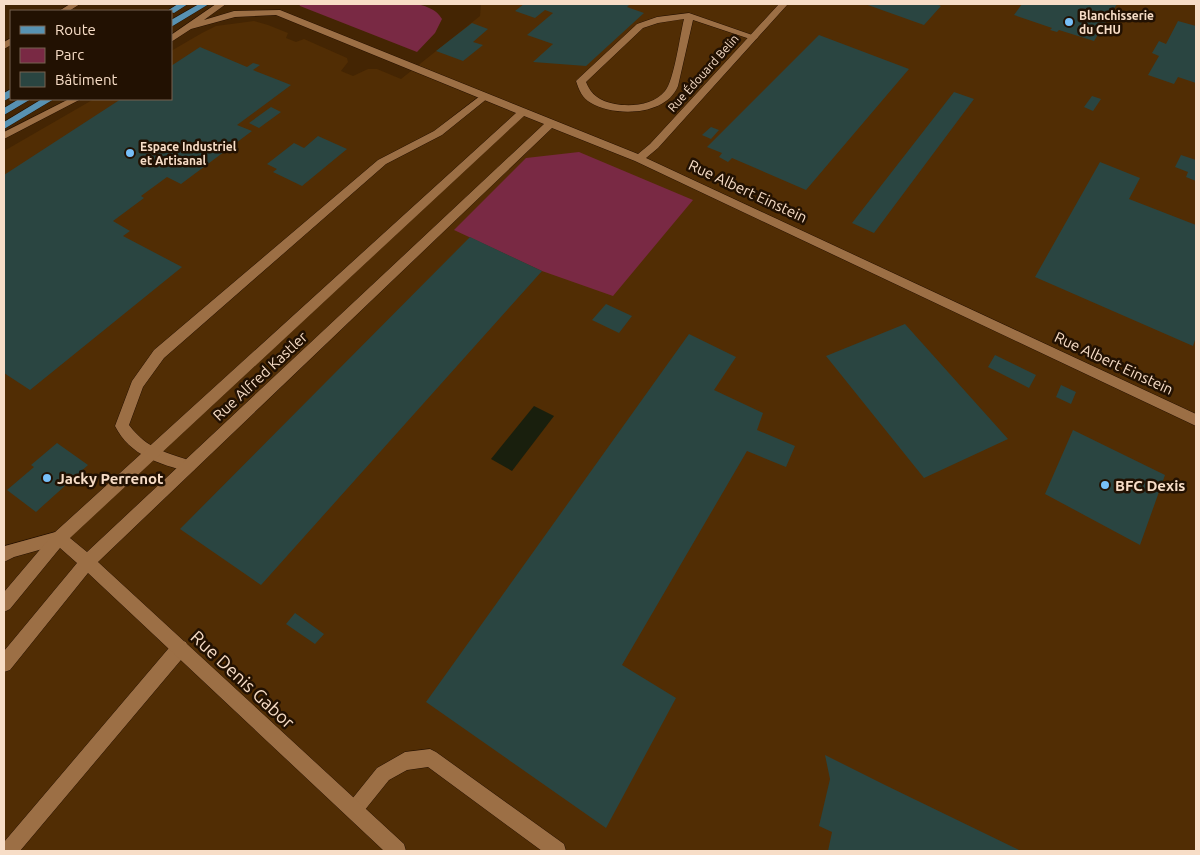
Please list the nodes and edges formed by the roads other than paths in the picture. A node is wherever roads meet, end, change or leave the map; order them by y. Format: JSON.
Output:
{"nodes":[{"id":1,"x":76,"y":4,"type":"edge"},
{"id":2,"x":184,"y":4,"type":"edge"},
{"id":3,"x":205,"y":4,"type":"edge"},
{"id":4,"x":222,"y":4,"type":"edge"},
{"id":5,"x":784,"y":4,"type":"edge"},
{"id":6,"x":275,"y":8,"type":"edge"},
{"id":7,"x":65,"y":10,"type":"edge"},
{"id":8,"x":172,"y":10,"type":"edge"},
{"id":9,"x":690,"y":16,"type":"junction"},
{"id":10,"x":172,"y":23,"type":"edge"},
{"id":11,"x":192,"y":27,"type":"junction"},
{"id":12,"x":172,"y":38,"type":"edge"},
{"id":13,"x":753,"y":38,"type":"junction"},
{"id":14,"x":484,"y":96,"type":"junction"},
{"id":15,"x":24,"y":100,"type":"edge"},
{"id":16,"x":47,"y":100,"type":"edge"},
{"id":17,"x":74,"y":100,"type":"edge"},
{"id":18,"x":4,"y":112,"type":"edge"},
{"id":19,"x":523,"y":112,"type":"junction"},
{"id":20,"x":551,"y":123,"type":"junction"},
{"id":21,"x":4,"y":126,"type":"edge"},
{"id":22,"x":4,"y":136,"type":"edge"},
{"id":23,"x":639,"y":159,"type":"junction"},
{"id":24,"x":1196,"y":420,"type":"edge"},
{"id":25,"x":151,"y":455,"type":"junction"},
{"id":26,"x":189,"y":466,"type":"junction"},
{"id":27,"x":59,"y":538,"type":"junction"},
{"id":28,"x":4,"y":555,"type":"edge"},
{"id":29,"x":87,"y":562,"type":"junction"},
{"id":30,"x":4,"y":604,"type":"edge"},
{"id":31,"x":180,"y":648,"type":"junction"},
{"id":32,"x":4,"y":664,"type":"edge"},
{"id":33,"x":354,"y":810,"type":"junction"},
{"id":34,"x":8,"y":851,"type":"edge"},
{"id":35,"x":398,"y":851,"type":"edge"},
{"id":36,"x":557,"y":851,"type":"edge"}],
"edges":[{"from":1,"to":7,"type":"street"},
{"from":2,"to":8,"type":"main road"},
{"from":3,"to":10,"type":"main road"},
{"from":4,"to":11,"type":"street"},
{"from":5,"to":13,"type":"street","name":"Rue Édouard Belin"},
{"from":6,"to":11,"type":"street","name":"Rue Albert Einstein"},
{"from":6,"to":14,"type":"street","name":"Rue Albert Einstein"},
{"from":9,"to":9,"type":"street"},
{"from":9,"to":13,"type":"street"},
{"from":11,"to":12,"type":"street"},
{"from":13,"to":23,"type":"street","name":"Rue Édouard Belin"},
{"from":14,"to":19,"type":"street","name":"Rue Albert Einstein"},
{"from":14,"to":25,"type":"street"},
{"from":15,"to":18,"type":"main road"},
{"from":16,"to":21,"type":"main road"},
{"from":17,"to":22,"type":"street"},
{"from":19,"to":20,"type":"street","name":"Rue Albert Einstein"},
{"from":19,"to":25,"type":"street","name":"Rue Alfred Kastler"},
{"from":20,"to":23,"type":"street","name":"Rue Albert Einstein"},
{"from":20,"to":26,"type":"street","name":"Rue Alfred Kastler"},
{"from":23,"to":24,"type":"street","name":"Rue Albert Einstein"},
{"from":25,"to":26,"type":"street"},
{"from":25,"to":27,"type":"street","name":"Rue Alfred Kastler"},
{"from":26,"to":29,"type":"street","name":"Rue Alfred Kastler"},
{"from":27,"to":28,"type":"street"},
{"from":27,"to":29,"type":"street","name":"Rue Denis Gabor"},
{"from":27,"to":30,"type":"street","name":"Rue Alfred Kastler"},
{"from":29,"to":31,"type":"street","name":"Rue Denis Gabor"},
{"from":29,"to":32,"type":"street","name":"Rue Alfred Kastler"},
{"from":31,"to":33,"type":"street","name":"Rue Denis Gabor"},
{"from":31,"to":34,"type":"street"},
{"from":33,"to":35,"type":"street","name":"Rue Denis Gabor"},
{"from":33,"to":36,"type":"street"}]}
